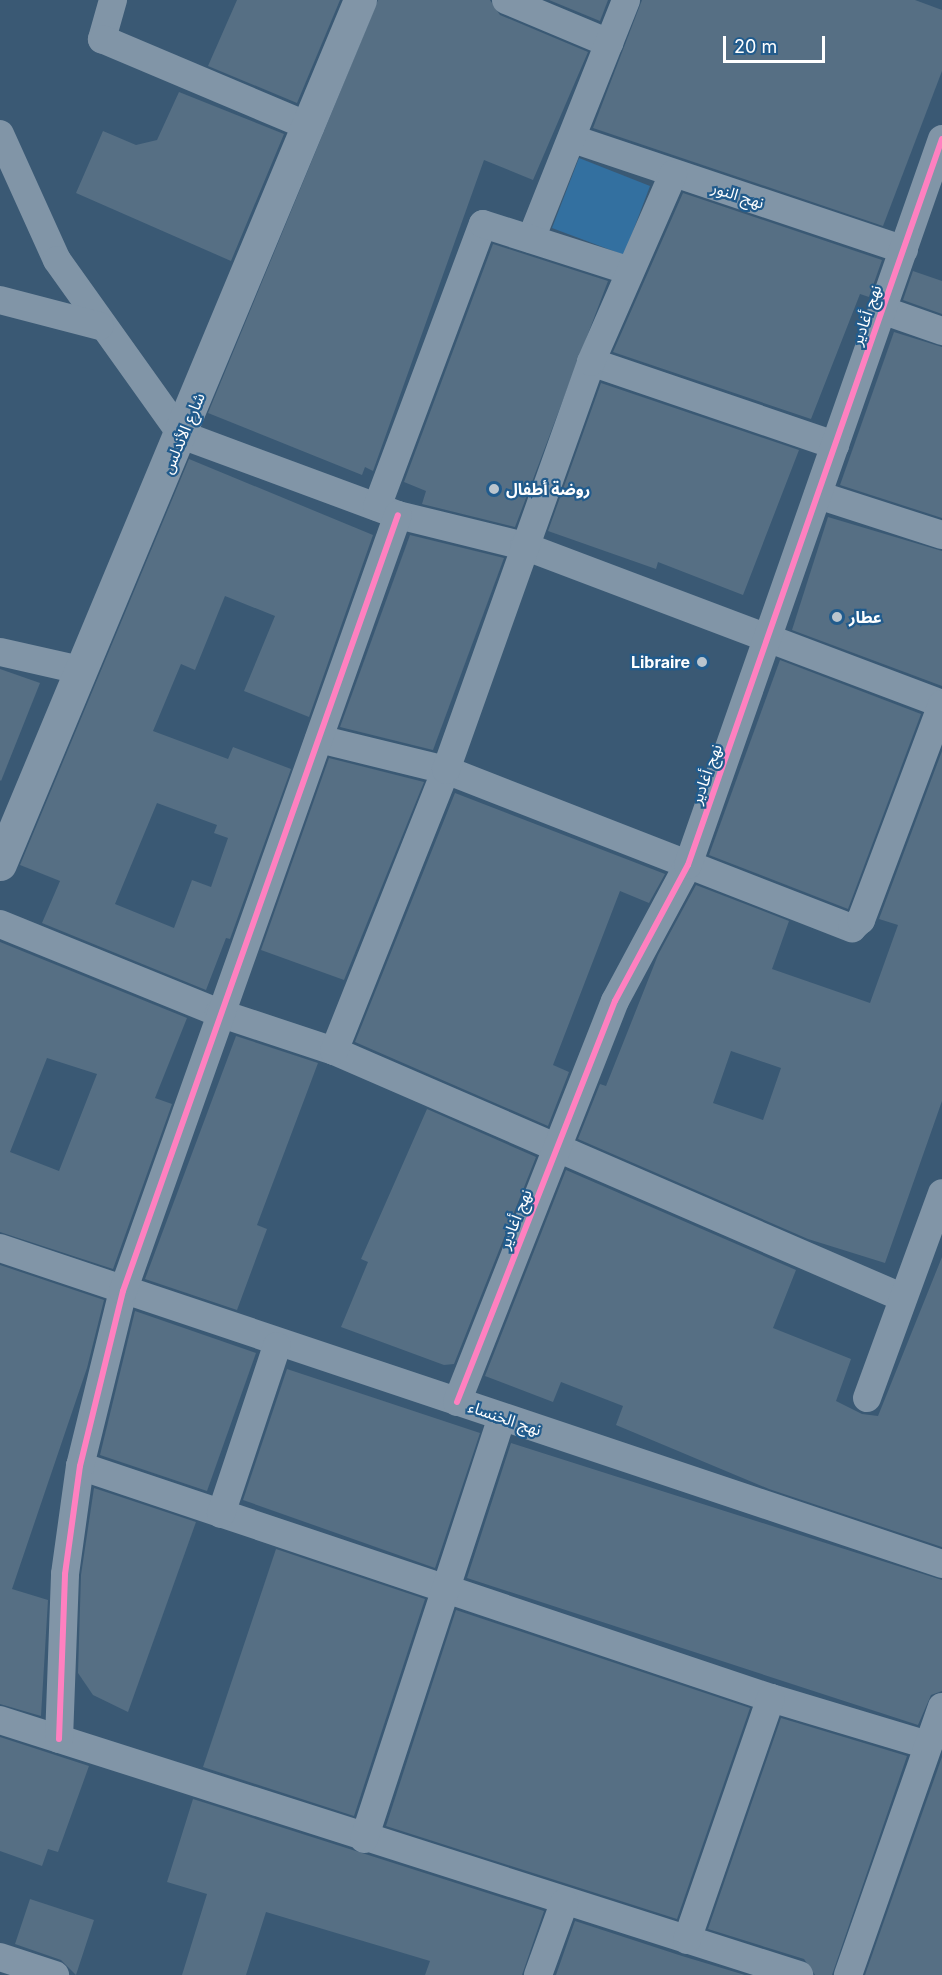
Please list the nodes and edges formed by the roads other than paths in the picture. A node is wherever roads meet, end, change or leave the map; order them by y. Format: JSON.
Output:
{"nodes":[{"id":1,"x":113,"y":0,"type":"edge"},
{"id":2,"x":360,"y":0,"type":"edge"},
{"id":3,"x":506,"y":0,"type":"edge"},
{"id":4,"x":626,"y":0,"type":"edge"},
{"id":5,"x":609,"y":43,"type":"junction"},
{"id":6,"x":310,"y":127,"type":"junction"},
{"id":7,"x":0,"y":134,"type":"edge"},
{"id":8,"x":573,"y":139,"type":"junction"},
{"id":9,"x":942,"y":140,"type":"edge"},
{"id":10,"x":673,"y":174,"type":"junction"},
{"id":11,"x":531,"y":238,"type":"junction"},
{"id":12,"x":904,"y":250,"type":"junction"},
{"id":13,"x":630,"y":272,"type":"junction"},
{"id":14,"x":0,"y":300,"type":"edge"},
{"id":15,"x":882,"y":310,"type":"junction"},
{"id":16,"x":100,"y":326,"type":"junction"},
{"id":17,"x":942,"y":331,"type":"edge"},
{"id":18,"x":591,"y":362,"type":"junction"},
{"id":19,"x":182,"y":435,"type":"junction"},
{"id":20,"x":835,"y":445,"type":"junction"},
{"id":21,"x":818,"y":495,"type":"junction"},
{"id":22,"x":387,"y":511,"type":"junction"},
{"id":23,"x":942,"y":536,"type":"edge"},
{"id":24,"x":524,"y":546,"type":"junction"},
{"id":25,"x":768,"y":641,"type":"junction"},
{"id":26,"x":0,"y":652,"type":"edge"},
{"id":27,"x":80,"y":670,"type":"junction"},
{"id":28,"x":942,"y":704,"type":"edge"},
{"id":29,"x":319,"y":739,"type":"junction"},
{"id":30,"x":446,"y":770,"type":"junction"},
{"id":31,"x":0,"y":864,"type":"edge"},
{"id":32,"x":688,"y":865,"type":"junction"},
{"id":33,"x":0,"y":924,"type":"edge"},
{"id":34,"x":219,"y":1013,"type":"junction"},
{"id":35,"x":334,"y":1051,"type":"junction"},
{"id":36,"x":558,"y":1146,"type":"junction"},
{"id":37,"x":942,"y":1193,"type":"edge"},
{"id":38,"x":0,"y":1248,"type":"edge"},
{"id":39,"x":123,"y":1291,"type":"junction"},
{"id":40,"x":901,"y":1297,"type":"junction"},
{"id":41,"x":277,"y":1346,"type":"junction"},
{"id":42,"x":867,"y":1398,"type":"dead end"},
{"id":43,"x":457,"y":1402,"type":"junction"},
{"id":44,"x":502,"y":1418,"type":"junction"},
{"id":45,"x":80,"y":1466,"type":"junction"},
{"id":46,"x":220,"y":1514,"type":"junction"},
{"id":47,"x":942,"y":1564,"type":"edge"},
{"id":48,"x":446,"y":1588,"type":"junction"},
{"id":49,"x":771,"y":1698,"type":"junction"},
{"id":50,"x":942,"y":1707,"type":"edge"},
{"id":51,"x":0,"y":1720,"type":"edge"},
{"id":52,"x":59,"y":1739,"type":"junction"},
{"id":53,"x":928,"y":1745,"type":"junction"},
{"id":54,"x":364,"y":1839,"type":"junction"},
{"id":55,"x":564,"y":1903,"type":"junction"},
{"id":56,"x":687,"y":1940,"type":"junction"},
{"id":57,"x":0,"y":1957,"type":"edge"},
{"id":58,"x":55,"y":1975,"type":"edge"},
{"id":59,"x":538,"y":1975,"type":"edge"},
{"id":60,"x":799,"y":1975,"type":"edge"},
{"id":61,"x":848,"y":1975,"type":"edge"}],
"edges":[{"from":1,"to":6,"type":"street"},
{"from":2,"to":6,"type":"street","name":"شارع الأندلس"},
{"from":3,"to":5,"type":"street"},
{"from":4,"to":5,"type":"street"},
{"from":5,"to":8,"type":"street"},
{"from":6,"to":19,"type":"street","name":"شارع الأندلس"},
{"from":7,"to":16,"type":"street"},
{"from":8,"to":10,"type":"street","name":"نهج النور"},
{"from":8,"to":11,"type":"street"},
{"from":9,"to":12,"type":"street","name":"نهج أغادير"},
{"from":10,"to":12,"type":"street","name":"نهج النور"},
{"from":10,"to":13,"type":"street"},
{"from":11,"to":13,"type":"street"},
{"from":11,"to":22,"type":"street"},
{"from":12,"to":15,"type":"street","name":"نهج أغادير"},
{"from":13,"to":18,"type":"street"},
{"from":14,"to":16,"type":"street"},
{"from":15,"to":17,"type":"street"},
{"from":15,"to":20,"type":"street","name":"نهج أغادير"},
{"from":16,"to":19,"type":"street"},
{"from":18,"to":20,"type":"street"},
{"from":18,"to":24,"type":"street"},
{"from":19,"to":22,"type":"street"},
{"from":19,"to":27,"type":"street","name":"شارع الأندلس"},
{"from":20,"to":21,"type":"street","name":"نهج أغادير"},
{"from":21,"to":23,"type":"street"},
{"from":21,"to":25,"type":"street","name":"نهج أغادير"},
{"from":22,"to":24,"type":"street"},
{"from":22,"to":29,"type":"street"},
{"from":24,"to":25,"type":"street"},
{"from":24,"to":30,"type":"street"},
{"from":25,"to":28,"type":"street"},
{"from":25,"to":32,"type":"street","name":"نهج أغادير"},
{"from":26,"to":27,"type":"street"},
{"from":27,"to":31,"type":"street","name":"شارع الأندلس"},
{"from":28,"to":32,"type":"street"},
{"from":29,"to":30,"type":"street"},
{"from":29,"to":34,"type":"street"},
{"from":30,"to":32,"type":"street"},
{"from":30,"to":35,"type":"street"},
{"from":32,"to":36,"type":"street","name":"نهج أغادير"},
{"from":33,"to":34,"type":"street"},
{"from":34,"to":35,"type":"street"},
{"from":34,"to":39,"type":"street"},
{"from":35,"to":36,"type":"street"},
{"from":36,"to":40,"type":"street"},
{"from":36,"to":43,"type":"street","name":"نهج أغادير"},
{"from":37,"to":40,"type":"street"},
{"from":38,"to":39,"type":"street","name":"نهج الخنساء"},
{"from":39,"to":41,"type":"street","name":"نهج الخنساء"},
{"from":39,"to":45,"type":"street"},
{"from":40,"to":42,"type":"street"},
{"from":41,"to":43,"type":"street","name":"نهج الخنساء"},
{"from":41,"to":46,"type":"street"},
{"from":43,"to":44,"type":"street","name":"نهج الخنساء"},
{"from":44,"to":47,"type":"street","name":"نهج الخنساء"},
{"from":44,"to":48,"type":"street"},
{"from":45,"to":46,"type":"street"},
{"from":45,"to":52,"type":"street"},
{"from":46,"to":48,"type":"street"},
{"from":48,"to":49,"type":"street"},
{"from":48,"to":54,"type":"street"},
{"from":49,"to":53,"type":"street"},
{"from":49,"to":56,"type":"street"},
{"from":50,"to":53,"type":"street"},
{"from":51,"to":52,"type":"street"},
{"from":52,"to":54,"type":"street"},
{"from":53,"to":61,"type":"street"},
{"from":54,"to":55,"type":"street"},
{"from":55,"to":56,"type":"street"},
{"from":55,"to":59,"type":"street"},
{"from":56,"to":60,"type":"street"},
{"from":57,"to":58,"type":"street"}]}
